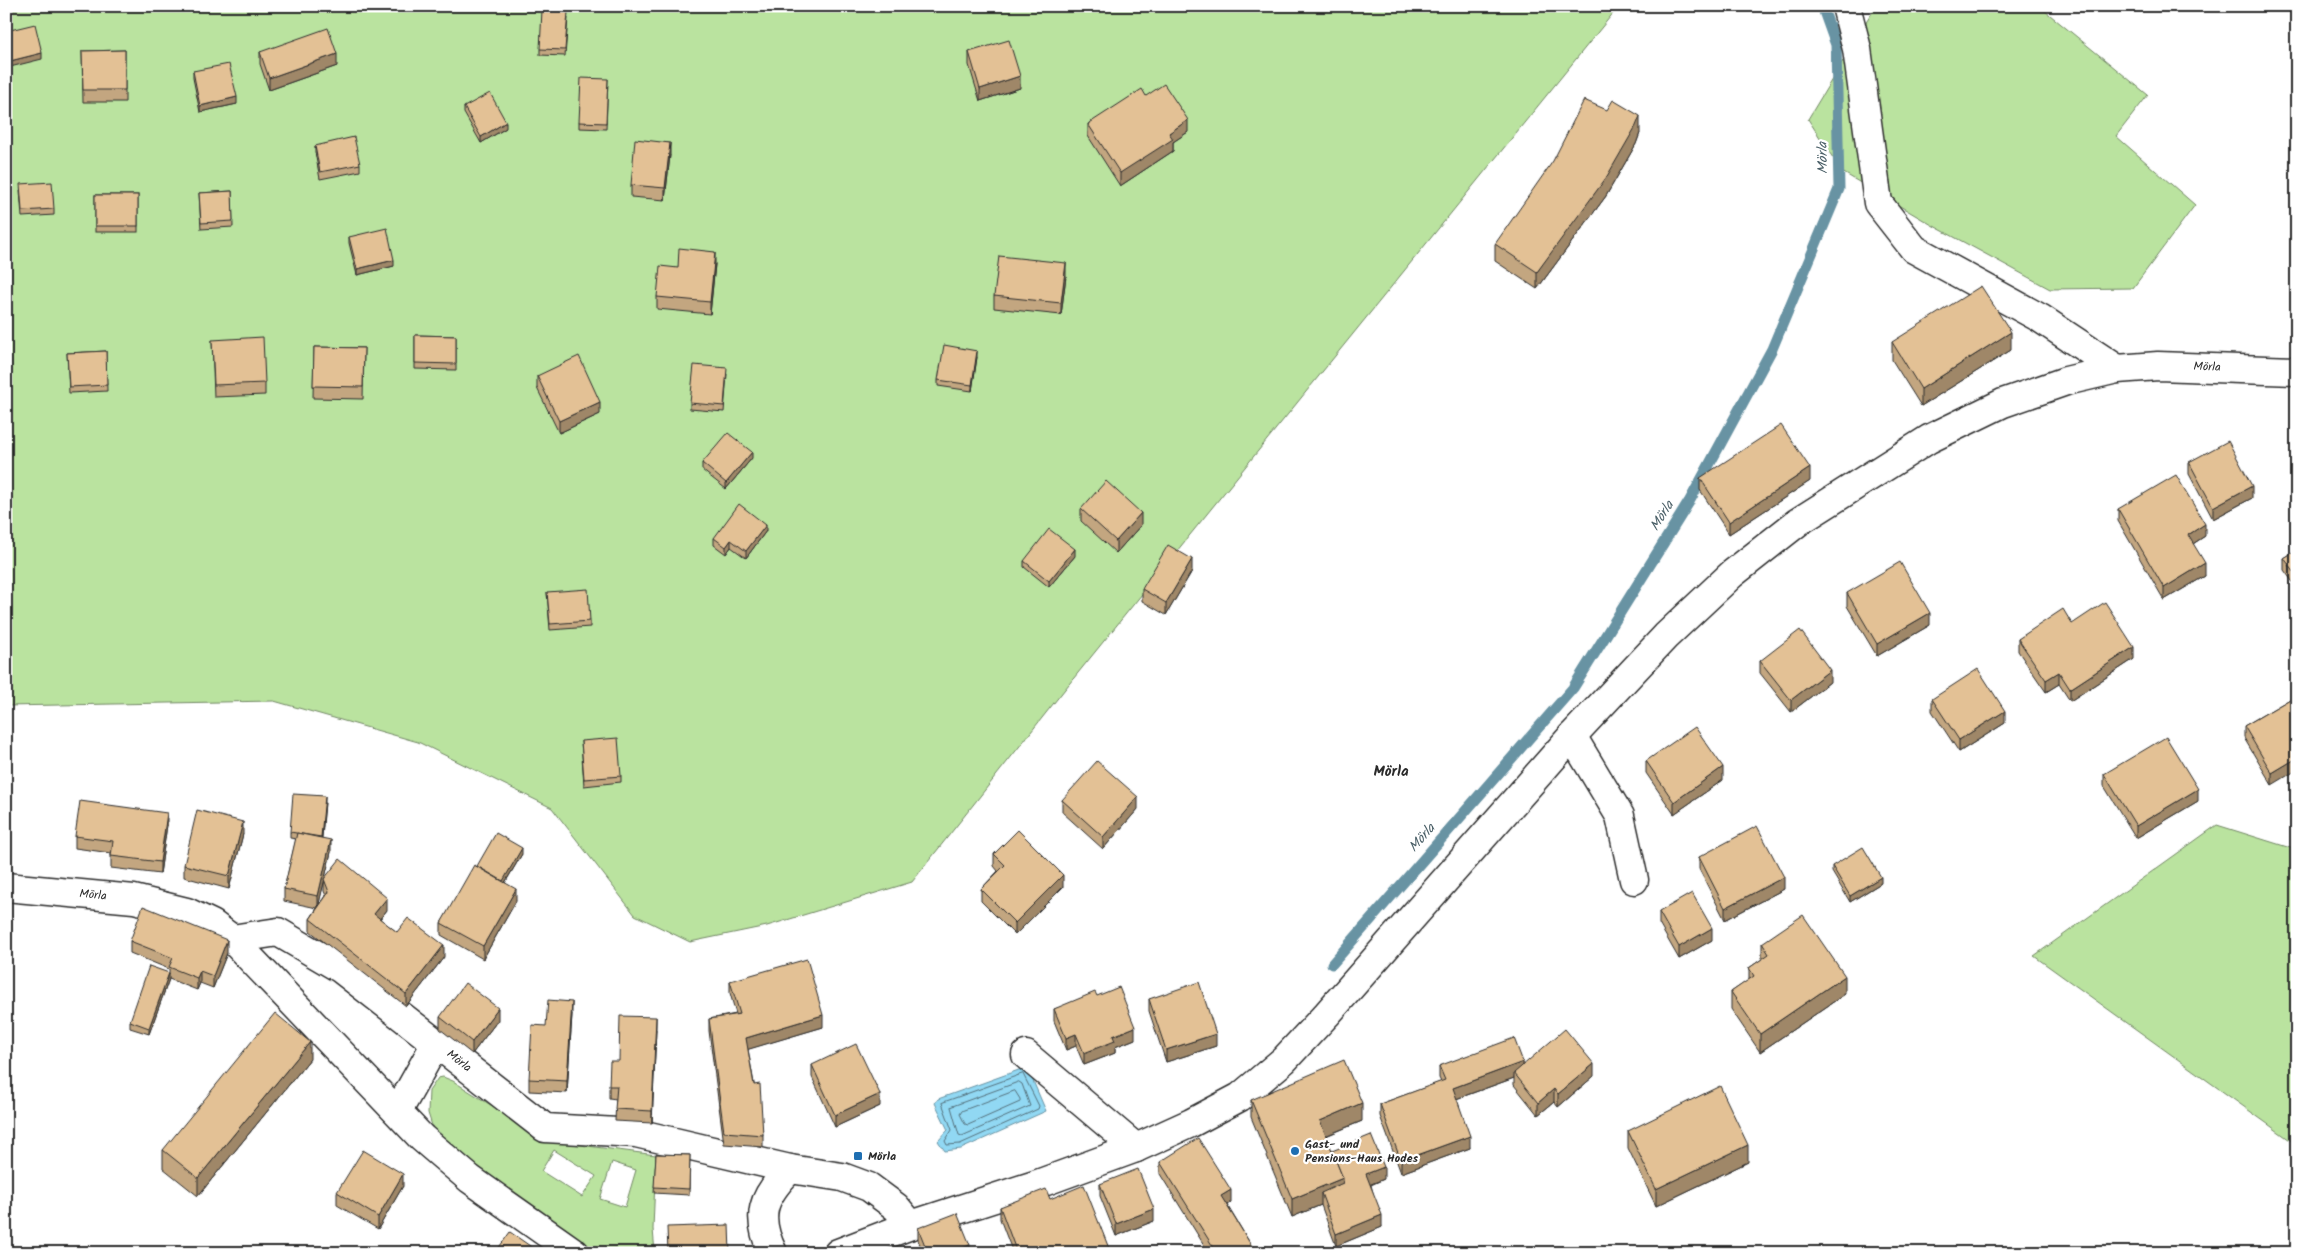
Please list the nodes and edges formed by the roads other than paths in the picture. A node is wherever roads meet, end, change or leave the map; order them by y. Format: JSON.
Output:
{"nodes":[{"id":1,"x":1846,"y":6,"type":"edge"},
{"id":2,"x":2118,"y":369,"type":"junction"},
{"id":3,"x":2297,"y":371,"type":"edge"},
{"id":4,"x":1572,"y":736,"type":"junction"},
{"id":5,"x":1634,"y":880,"type":"dead end"},
{"id":6,"x":6,"y":887,"type":"edge"},
{"id":7,"x":232,"y":939,"type":"junction"},
{"id":8,"x":436,"y":1043,"type":"junction"},
{"id":9,"x":1026,"y":1055,"type":"dead end"},
{"id":10,"x":398,"y":1111,"type":"junction"},
{"id":11,"x":1136,"y":1148,"type":"junction"},
{"id":12,"x":790,"y":1169,"type":"junction"},
{"id":13,"x":912,"y":1225,"type":"junction"},
{"id":14,"x":575,"y":1253,"type":"edge"},
{"id":15,"x":773,"y":1253,"type":"edge"},
{"id":16,"x":838,"y":1253,"type":"edge"}],
"edges":[{"from":1,"to":2,"type":"street"},
{"from":2,"to":3,"type":"street","name":"Mörla"},
{"from":2,"to":4,"type":"street","name":"Mörla"},
{"from":4,"to":5,"type":"street"},
{"from":4,"to":11,"type":"street","name":"Mörla"},
{"from":6,"to":7,"type":"street","name":"Mörla"},
{"from":7,"to":8,"type":"street","name":"Mörla"},
{"from":7,"to":10,"type":"street","name":"Mörla"},
{"from":8,"to":10,"type":"street","name":"Mörla"},
{"from":8,"to":12,"type":"street","name":"Mörla"},
{"from":9,"to":11,"type":"street"},
{"from":10,"to":14,"type":"street","name":"Mörla"},
{"from":11,"to":13,"type":"street","name":"Mörla"},
{"from":12,"to":13,"type":"street","name":"Mörla"},
{"from":12,"to":15,"type":"street"},
{"from":13,"to":16,"type":"street","name":"Mörla"}]}
